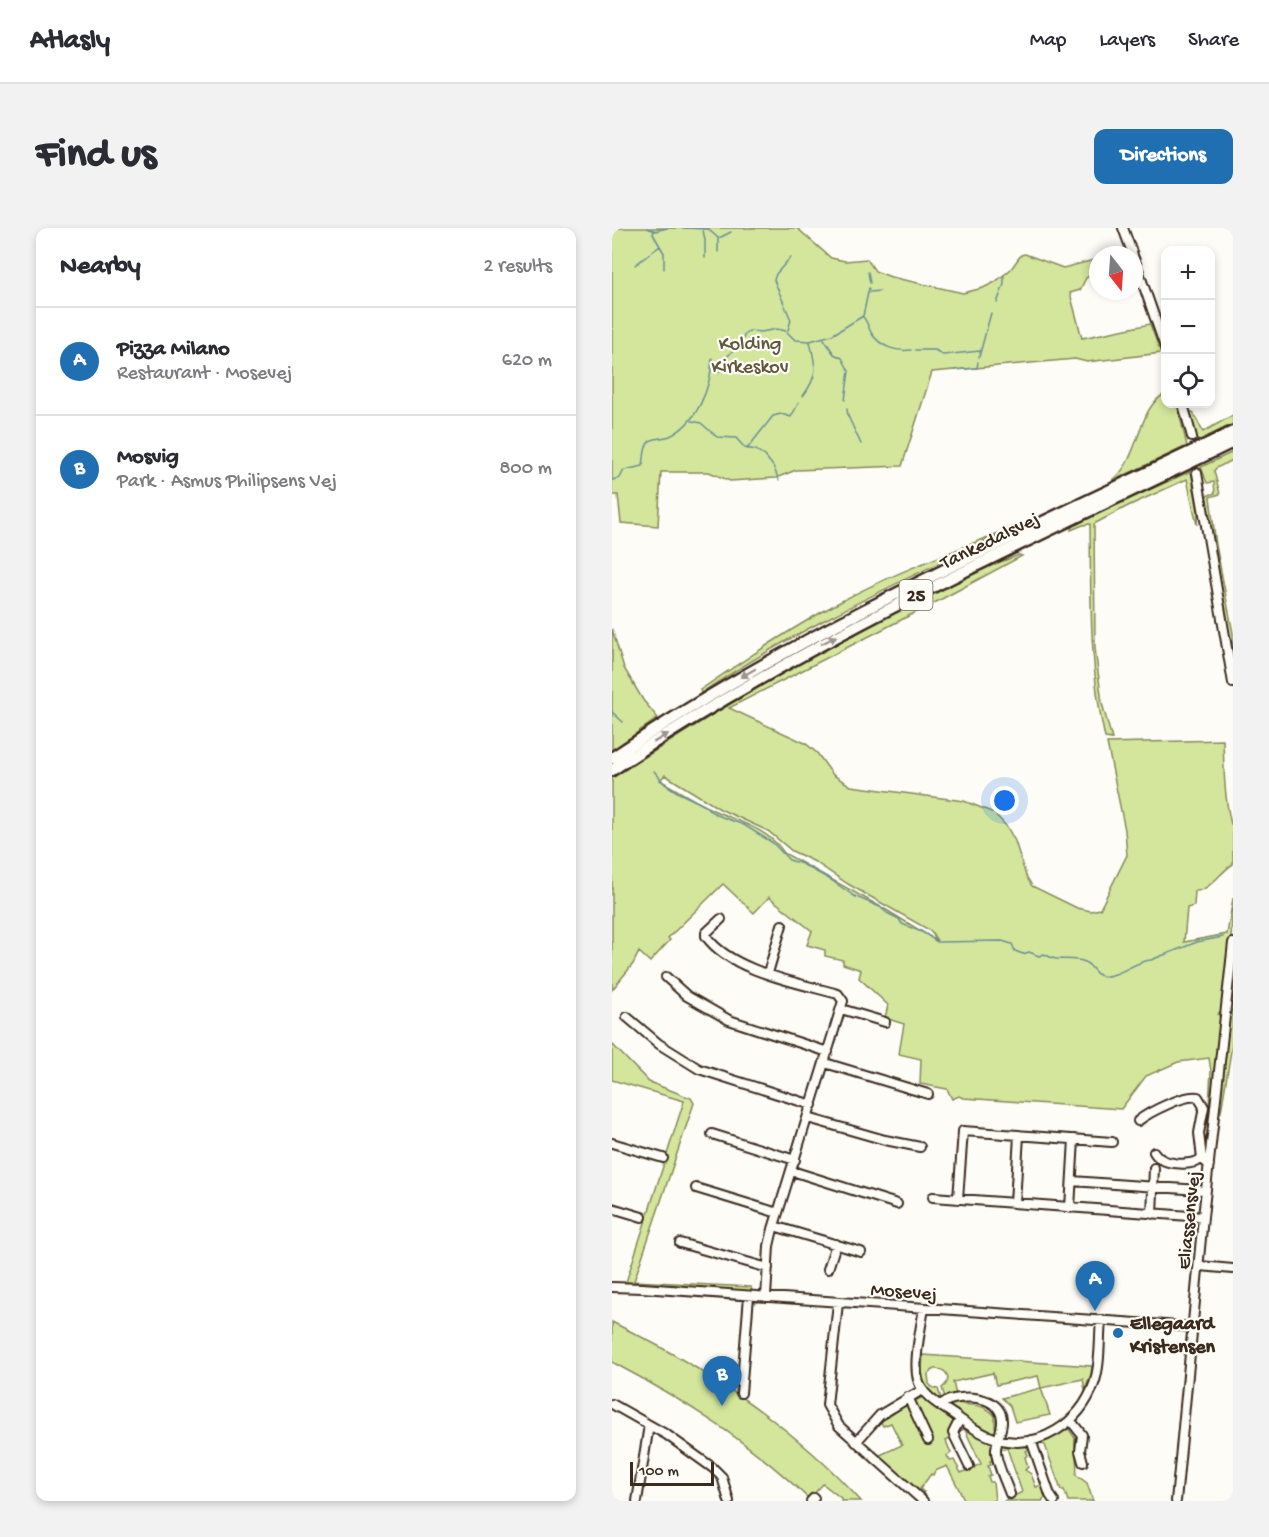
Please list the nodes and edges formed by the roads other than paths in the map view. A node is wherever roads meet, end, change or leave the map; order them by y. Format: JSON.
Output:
{"nodes":[{"id":1,"x":1124,"y":228,"type":"edge"},
{"id":2,"x":1130,"y":246,"type":"edge"},
{"id":3,"x":1143,"y":282,"type":"edge"},
{"id":4,"x":1161,"y":335,"type":"edge"},
{"id":5,"x":1184,"y":408,"type":"edge"},
{"id":6,"x":1233,"y":432,"type":"edge"},
{"id":7,"x":1192,"y":437,"type":"dead end"},
{"id":8,"x":1233,"y":442,"type":"edge"},
{"id":9,"x":1197,"y":473,"type":"dead end"},
{"id":10,"x":1233,"y":683,"type":"edge"},
{"id":11,"x":612,"y":758,"type":"edge"},
{"id":12,"x":612,"y":770,"type":"edge"},
{"id":13,"x":721,"y":920,"type":"dead end"},
{"id":14,"x":782,"y":925,"type":"dead end"},
{"id":15,"x":1233,"y":943,"type":"edge"},
{"id":16,"x":768,"y":973,"type":"junction"},
{"id":17,"x":666,"y":977,"type":"dead end"},
{"id":18,"x":841,"y":1010,"type":"junction"},
{"id":19,"x":627,"y":1017,"type":"dead end"},
{"id":20,"x":885,"y":1022,"type":"dead end"},
{"id":21,"x":828,"y":1052,"type":"junction"},
{"id":22,"x":825,"y":1063,"type":"junction"},
{"id":23,"x":928,"y":1094,"type":"dead end"},
{"id":24,"x":812,"y":1105,"type":"junction"},
{"id":25,"x":808,"y":1118,"type":"junction"},
{"id":26,"x":1138,"y":1121,"type":"dead end"},
{"id":27,"x":712,"y":1134,"type":"dead end"},
{"id":28,"x":1018,"y":1135,"type":"junction"},
{"id":29,"x":1074,"y":1139,"type":"junction"},
{"id":30,"x":1112,"y":1142,"type":"dead end"},
{"id":31,"x":612,"y":1143,"type":"edge"},
{"id":32,"x":916,"y":1144,"type":"dead end"},
{"id":33,"x":1154,"y":1152,"type":"dead end"},
{"id":34,"x":663,"y":1158,"type":"dead end"},
{"id":35,"x":1202,"y":1159,"type":"junction"},
{"id":36,"x":795,"y":1160,"type":"junction"},
{"id":37,"x":1209,"y":1165,"type":"junction"},
{"id":38,"x":1154,"y":1168,"type":"dead end"},
{"id":39,"x":792,"y":1171,"type":"junction"},
{"id":40,"x":1071,"y":1181,"type":"junction"},
{"id":41,"x":1153,"y":1187,"type":"junction"},
{"id":42,"x":696,"y":1188,"type":"dead end"},
{"id":43,"x":1199,"y":1190,"type":"dead end"},
{"id":44,"x":933,"y":1197,"type":"dead end"},
{"id":45,"x":958,"y":1199,"type":"junction"},
{"id":46,"x":1015,"y":1203,"type":"junction"},
{"id":47,"x":897,"y":1204,"type":"dead end"},
{"id":48,"x":612,"y":1208,"type":"edge"},
{"id":49,"x":1070,"y":1208,"type":"junction"},
{"id":50,"x":778,"y":1214,"type":"junction"},
{"id":51,"x":1152,"y":1214,"type":"junction"},
{"id":52,"x":642,"y":1217,"type":"dead end"},
{"id":53,"x":1203,"y":1217,"type":"junction"},
{"id":54,"x":774,"y":1226,"type":"junction"},
{"id":55,"x":680,"y":1243,"type":"dead end"},
{"id":56,"x":836,"y":1244,"type":"junction"},
{"id":57,"x":861,"y":1252,"type":"dead end"},
{"id":58,"x":1200,"y":1266,"type":"junction"},
{"id":59,"x":768,"y":1268,"type":"junction"},
{"id":60,"x":828,"y":1269,"type":"dead end"},
{"id":61,"x":1233,"y":1269,"type":"edge"},
{"id":62,"x":612,"y":1287,"type":"edge"},
{"id":63,"x":749,"y":1296,"type":"junction"},
{"id":64,"x":766,"y":1298,"type":"junction"},
{"id":65,"x":838,"y":1303,"type":"junction"},
{"id":66,"x":924,"y":1308,"type":"junction"},
{"id":67,"x":1101,"y":1320,"type":"junction"},
{"id":68,"x":1194,"y":1327,"type":"junction"},
{"id":69,"x":922,"y":1390,"type":"junction"},
{"id":70,"x":741,"y":1393,"type":"dead end"},
{"id":71,"x":908,"y":1397,"type":"junction"},
{"id":72,"x":612,"y":1404,"type":"edge"},
{"id":73,"x":940,"y":1405,"type":"junction"},
{"id":74,"x":960,"y":1419,"type":"junction"},
{"id":75,"x":1071,"y":1420,"type":"junction"},
{"id":76,"x":649,"y":1425,"type":"junction"},
{"id":77,"x":999,"y":1439,"type":"junction"},
{"id":78,"x":928,"y":1440,"type":"dead end"},
{"id":79,"x":1031,"y":1440,"type":"junction"},
{"id":80,"x":856,"y":1442,"type":"junction"},
{"id":81,"x":1083,"y":1462,"type":"dead end"},
{"id":82,"x":969,"y":1466,"type":"dead end"},
{"id":83,"x":1010,"y":1494,"type":"dead end"},
{"id":84,"x":637,"y":1501,"type":"edge"},
{"id":85,"x":729,"y":1501,"type":"edge"},
{"id":86,"x":923,"y":1501,"type":"edge"},
{"id":87,"x":1054,"y":1501,"type":"edge"},
{"id":88,"x":1176,"y":1501,"type":"edge"}],
"edges":[{"from":1,"to":2,"type":"street"},
{"from":3,"to":4,"type":"street"},
{"from":5,"to":7,"type":"street"},
{"from":6,"to":11,"type":"highway","name":"Tankedalsvej","number":"25","one_way":true},
{"from":12,"to":8,"type":"highway","name":"Tankedalsvej","number":"25","one_way":true},
{"from":9,"to":10,"type":"street"},
{"from":13,"to":16,"type":"street"},
{"from":14,"to":16,"type":"street"},
{"from":15,"to":37,"type":"street","name":"Eliassensvej"},
{"from":16,"to":18,"type":"street"},
{"from":17,"to":21,"type":"street"},
{"from":18,"to":20,"type":"street"},
{"from":18,"to":21,"type":"street"},
{"from":19,"to":24,"type":"street"},
{"from":21,"to":22,"type":"street"},
{"from":22,"to":23,"type":"street"},
{"from":22,"to":24,"type":"street"},
{"from":24,"to":25,"type":"street"},
{"from":25,"to":32,"type":"street"},
{"from":25,"to":36,"type":"street"},
{"from":26,"to":35,"type":"street"},
{"from":27,"to":36,"type":"street"},
{"from":28,"to":29,"type":"street"},
{"from":28,"to":45,"type":"street"},
{"from":28,"to":46,"type":"street"},
{"from":29,"to":30,"type":"street"},
{"from":29,"to":40,"type":"street"},
{"from":31,"to":34,"type":"street"},
{"from":33,"to":35,"type":"street"},
{"from":35,"to":37,"type":"street"},
{"from":36,"to":39,"type":"street"},
{"from":37,"to":53,"type":"street","name":"Eliassensvej"},
{"from":38,"to":41,"type":"street"},
{"from":39,"to":47,"type":"street"},
{"from":39,"to":50,"type":"street"},
{"from":40,"to":41,"type":"street"},
{"from":40,"to":49,"type":"street"},
{"from":41,"to":43,"type":"street"},
{"from":41,"to":51,"type":"street"},
{"from":42,"to":50,"type":"street"},
{"from":44,"to":45,"type":"street"},
{"from":45,"to":46,"type":"street"},
{"from":46,"to":49,"type":"street"},
{"from":48,"to":52,"type":"street"},
{"from":49,"to":51,"type":"street"},
{"from":50,"to":54,"type":"street"},
{"from":51,"to":53,"type":"street"},
{"from":53,"to":58,"type":"street","name":"Eliassensvej"},
{"from":54,"to":56,"type":"street"},
{"from":54,"to":59,"type":"street"},
{"from":55,"to":59,"type":"street"},
{"from":56,"to":57,"type":"street"},
{"from":56,"to":60,"type":"street"},
{"from":58,"to":61,"type":"street"},
{"from":58,"to":68,"type":"street","name":"Eliassensvej"},
{"from":59,"to":64,"type":"street"},
{"from":62,"to":63,"type":"street","name":"Mosevej"},
{"from":63,"to":64,"type":"street","name":"Mosevej"},
{"from":63,"to":70,"type":"street"},
{"from":64,"to":65,"type":"street","name":"Mosevej"},
{"from":65,"to":66,"type":"street","name":"Mosevej"},
{"from":65,"to":80,"type":"street"},
{"from":66,"to":67,"type":"street","name":"Mosevej"},
{"from":66,"to":69,"type":"street"},
{"from":67,"to":68,"type":"street","name":"Mosevej"},
{"from":67,"to":75,"type":"street"},
{"from":68,"to":88,"type":"street","name":"Eliassensvej"},
{"from":69,"to":71,"type":"street"},
{"from":69,"to":73,"type":"street"},
{"from":71,"to":78,"type":"street"},
{"from":71,"to":80,"type":"street"},
{"from":72,"to":76,"type":"street"},
{"from":73,"to":74,"type":"street"},
{"from":73,"to":77,"type":"street"},
{"from":74,"to":77,"type":"street"},
{"from":74,"to":82,"type":"street"},
{"from":75,"to":79,"type":"street"},
{"from":75,"to":81,"type":"street"},
{"from":76,"to":84,"type":"street"},
{"from":76,"to":85,"type":"street"},
{"from":77,"to":79,"type":"street"},
{"from":77,"to":83,"type":"street"},
{"from":79,"to":87,"type":"street"},
{"from":80,"to":86,"type":"street"}]}
